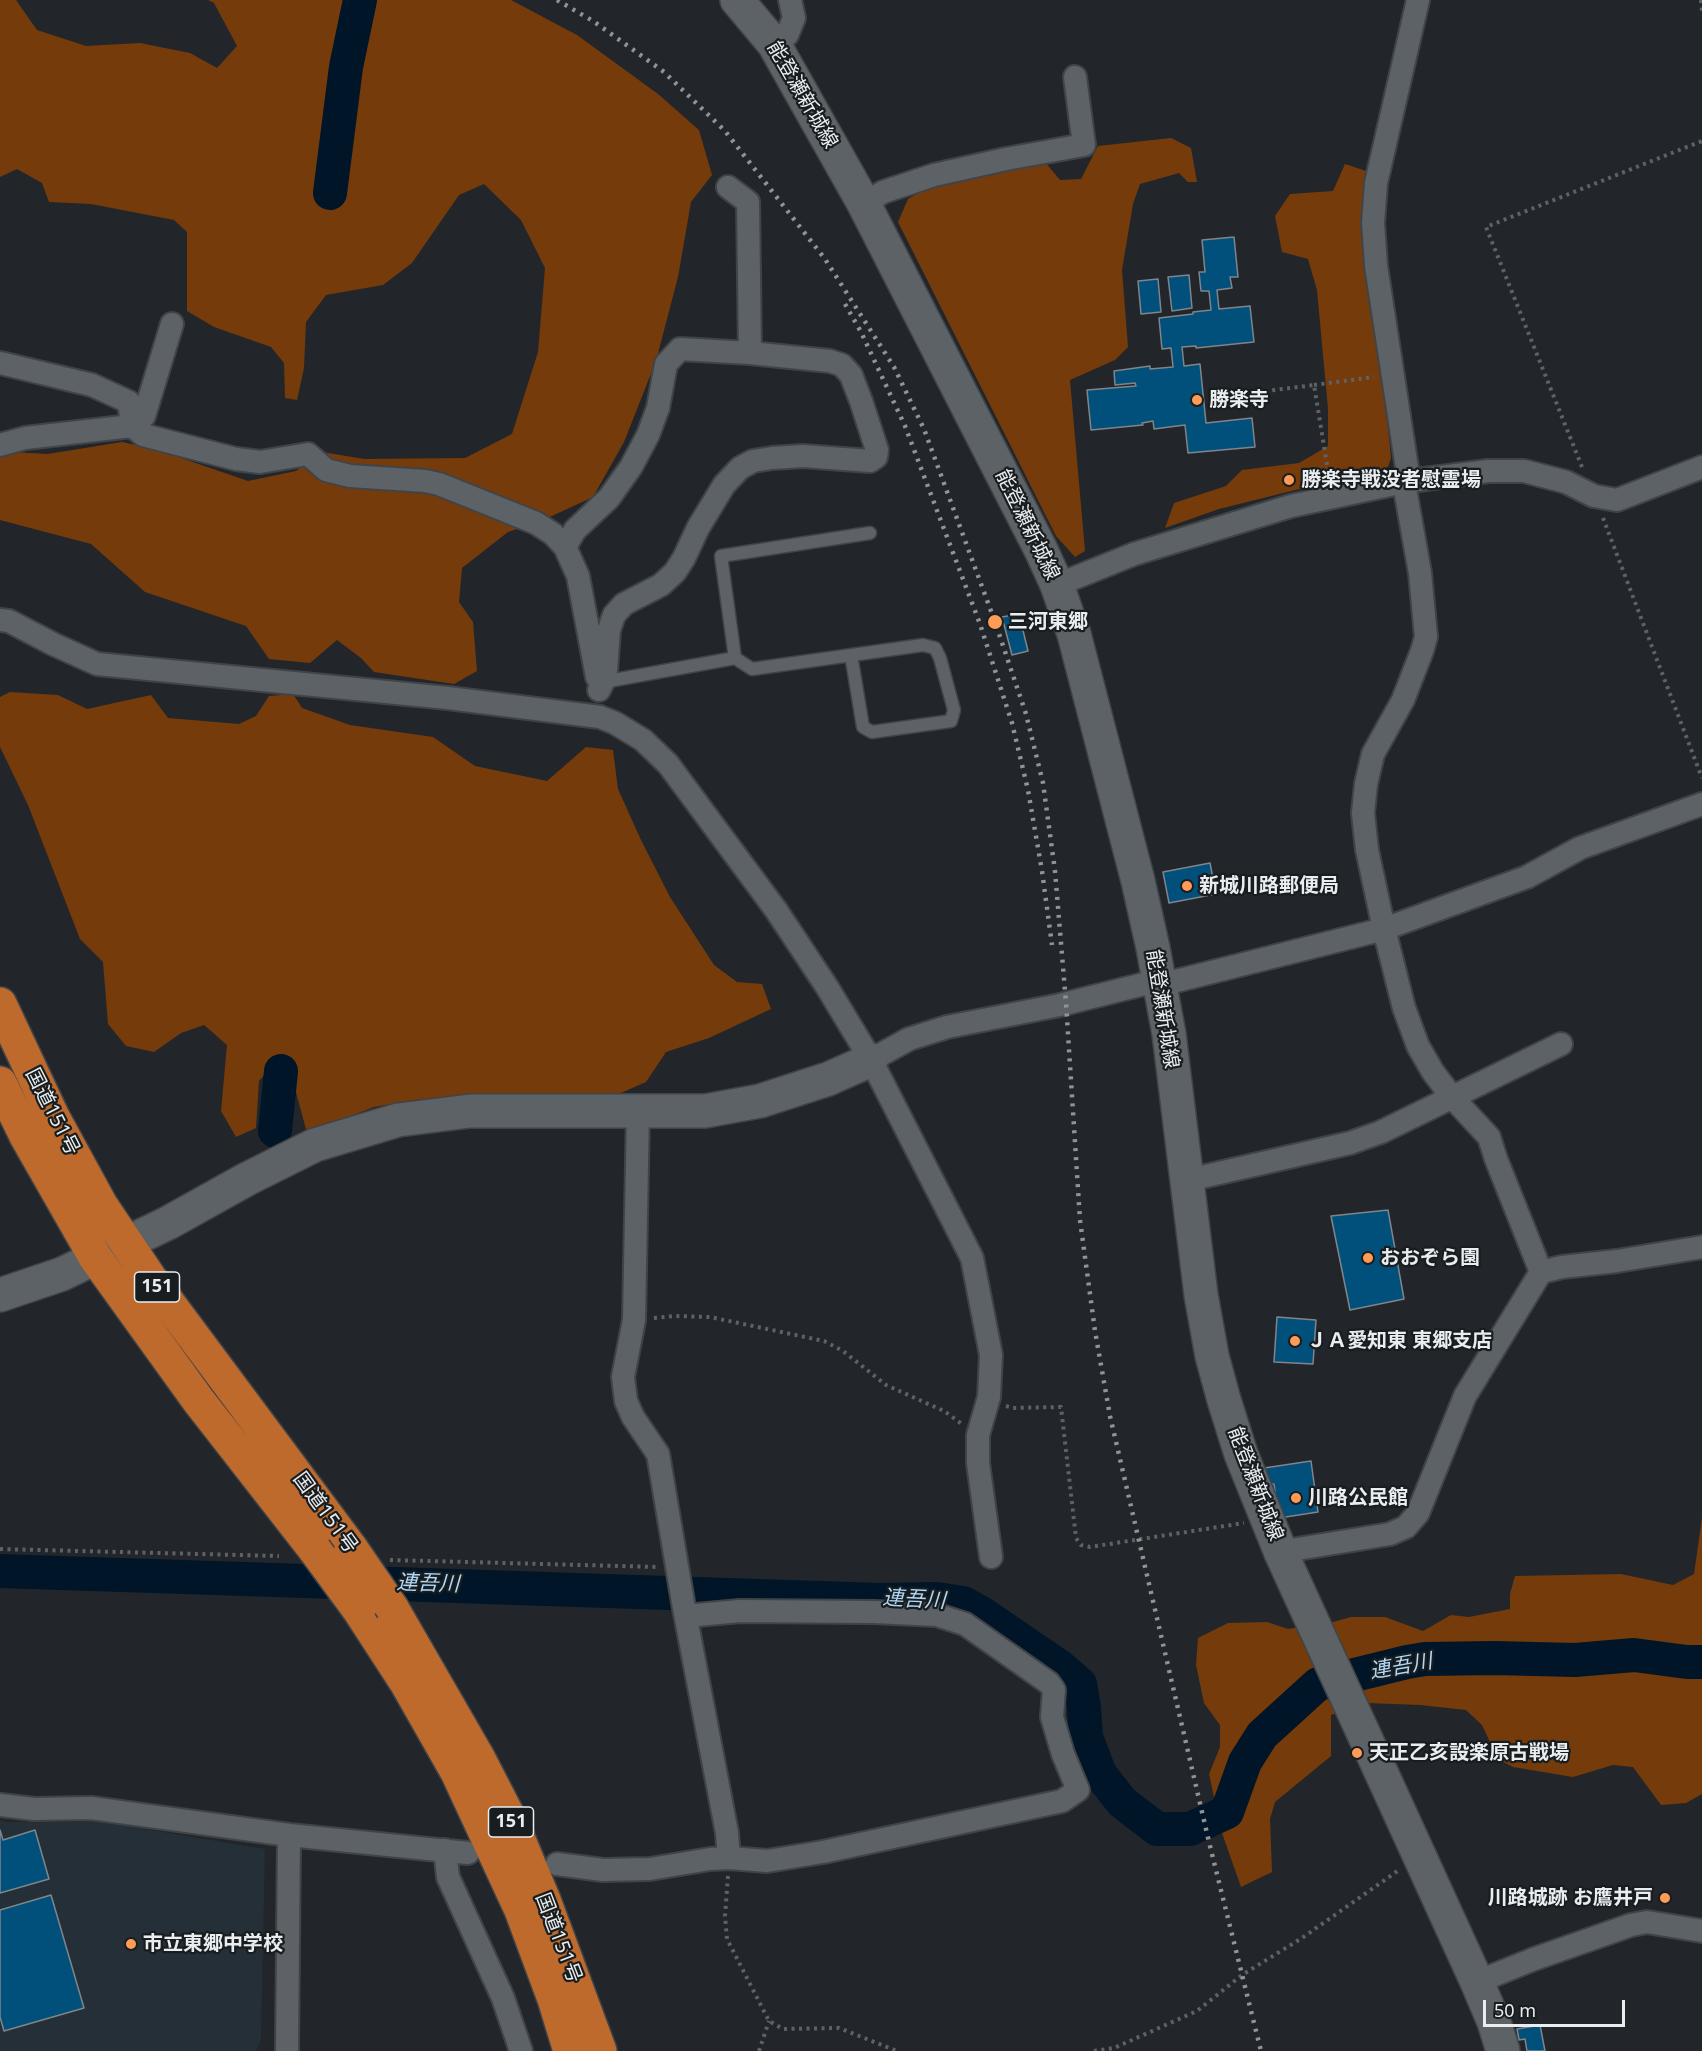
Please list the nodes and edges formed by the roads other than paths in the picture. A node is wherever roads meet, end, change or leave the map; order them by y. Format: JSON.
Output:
{"nodes":[{"id":1,"x":737,"y":0,"type":"edge"},
{"id":2,"x":790,"y":0,"type":"edge"},
{"id":3,"x":1418,"y":0,"type":"edge"},
{"id":4,"x":774,"y":44,"type":"junction"},
{"id":5,"x":1075,"y":77,"type":"dead end"},
{"id":6,"x":728,"y":187,"type":"dead end"},
{"id":7,"x":864,"y":204,"type":"junction"},
{"id":8,"x":172,"y":324,"type":"dead end"},
{"id":9,"x":750,"y":353,"type":"junction"},
{"id":10,"x":0,"y":363,"type":"edge"},
{"id":11,"x":132,"y":426,"type":"junction"},
{"id":12,"x":0,"y":445,"type":"edge"},
{"id":13,"x":1702,"y":467,"type":"edge"},
{"id":14,"x":1409,"y":481,"type":"junction"},
{"id":15,"x":870,"y":533,"type":"dead end"},
{"id":16,"x":565,"y":547,"type":"junction"},
{"id":17,"x":1057,"y":585,"type":"junction"},
{"id":18,"x":0,"y":620,"type":"edge"},
{"id":19,"x":851,"y":655,"type":"junction"},
{"id":20,"x":735,"y":658,"type":"junction"},
{"id":21,"x":601,"y":686,"type":"junction"},
{"id":22,"x":600,"y":717,"type":"junction"},
{"id":23,"x":1702,"y":804,"type":"edge"},
{"id":24,"x":1384,"y":929,"type":"junction"},
{"id":25,"x":1160,"y":980,"type":"junction"},
{"id":26,"x":0,"y":1004,"type":"edge"},
{"id":27,"x":1561,"y":1044,"type":"dead end"},
{"id":28,"x":871,"y":1060,"type":"junction"},
{"id":29,"x":0,"y":1083,"type":"edge"},
{"id":30,"x":1452,"y":1097,"type":"junction"},
{"id":31,"x":638,"y":1111,"type":"junction"},
{"id":32,"x":1185,"y":1179,"type":"junction"},
{"id":33,"x":126,"y":1242,"type":"junction"},
{"id":34,"x":1702,"y":1247,"type":"edge"},
{"id":35,"x":96,"y":1257,"type":"junction"},
{"id":36,"x":1541,"y":1272,"type":"junction"},
{"id":37,"x":0,"y":1295,"type":"edge"},
{"id":38,"x":1281,"y":1553,"type":"junction"},
{"id":39,"x":991,"y":1557,"type":"dead end"},
{"id":40,"x":685,"y":1612,"type":"junction"},
{"id":41,"x":0,"y":1805,"type":"edge"},
{"id":42,"x":289,"y":1835,"type":"junction"},
{"id":43,"x":445,"y":1850,"type":"junction"},
{"id":44,"x":468,"y":1853,"type":"dead end"},
{"id":45,"x":729,"y":1858,"type":"junction"},
{"id":46,"x":557,"y":1864,"type":"dead end"},
{"id":47,"x":1702,"y":1931,"type":"edge"},
{"id":48,"x":1477,"y":1982,"type":"junction"},
{"id":49,"x":287,"y":2051,"type":"edge"},
{"id":50,"x":521,"y":2051,"type":"edge"},
{"id":51,"x":570,"y":2051,"type":"edge"},
{"id":52,"x":600,"y":2051,"type":"edge"},
{"id":53,"x":1503,"y":2051,"type":"edge"}],
"edges":[{"from":1,"to":4,"type":"main road","name":"能登瀬新城線"},
{"from":2,"to":4,"type":"street"},
{"from":3,"to":14,"type":"street"},
{"from":4,"to":7,"type":"main road","name":"能登瀬新城線"},
{"from":5,"to":7,"type":"street"},
{"from":6,"to":9,"type":"street"},
{"from":7,"to":17,"type":"main road","name":"能登瀬新城線"},
{"from":8,"to":11,"type":"street"},
{"from":9,"to":16,"type":"street"},
{"from":9,"to":21,"type":"street"},
{"from":10,"to":11,"type":"street"},
{"from":11,"to":12,"type":"street"},
{"from":11,"to":16,"type":"street"},
{"from":13,"to":14,"type":"street"},
{"from":14,"to":17,"type":"street"},
{"from":14,"to":24,"type":"street"},
{"from":15,"to":20,"type":"lane"},
{"from":16,"to":21,"type":"street"},
{"from":17,"to":25,"type":"main road","name":"能登瀬新城線"},
{"from":18,"to":22,"type":"street"},
{"from":19,"to":19,"type":"lane"},
{"from":19,"to":20,"type":"lane"},
{"from":20,"to":21,"type":"lane"},
{"from":21,"to":22,"type":"street"},
{"from":22,"to":28,"type":"street"},
{"from":23,"to":24,"type":"street"},
{"from":24,"to":25,"type":"street"},
{"from":24,"to":30,"type":"street"},
{"from":25,"to":28,"type":"street"},
{"from":25,"to":32,"type":"main road","name":"能登瀬新城線"},
{"from":26,"to":33,"type":"highway","name":"国道151号","number":"151"},
{"from":27,"to":30,"type":"street"},
{"from":28,"to":31,"type":"main road"},
{"from":28,"to":39,"type":"street"},
{"from":29,"to":35,"type":"highway","name":"国道151号","number":"151"},
{"from":30,"to":32,"type":"street"},
{"from":30,"to":36,"type":"street"},
{"from":31,"to":33,"type":"main road"},
{"from":31,"to":40,"type":"street"},
{"from":32,"to":38,"type":"main road","name":"能登瀬新城線"},
{"from":33,"to":35,"type":"main road"},
{"from":33,"to":52,"type":"highway","name":"国道151号","number":"151","bridge":true},
{"from":34,"to":36,"type":"street"},
{"from":35,"to":37,"type":"main road"},
{"from":35,"to":51,"type":"highway","name":"国道151号","number":"151","bridge":true},
{"from":36,"to":38,"type":"street"},
{"from":38,"to":48,"type":"main road","name":"能登瀬新城線"},
{"from":40,"to":45,"type":"street"},
{"from":40,"to":45,"type":"street"},
{"from":41,"to":42,"type":"street"},
{"from":42,"to":43,"type":"street"},
{"from":42,"to":49,"type":"street"},
{"from":43,"to":44,"type":"street"},
{"from":43,"to":50,"type":"street"},
{"from":45,"to":46,"type":"street"},
{"from":47,"to":48,"type":"street"},
{"from":48,"to":53,"type":"main road","name":"能登瀬新城線"}]}
